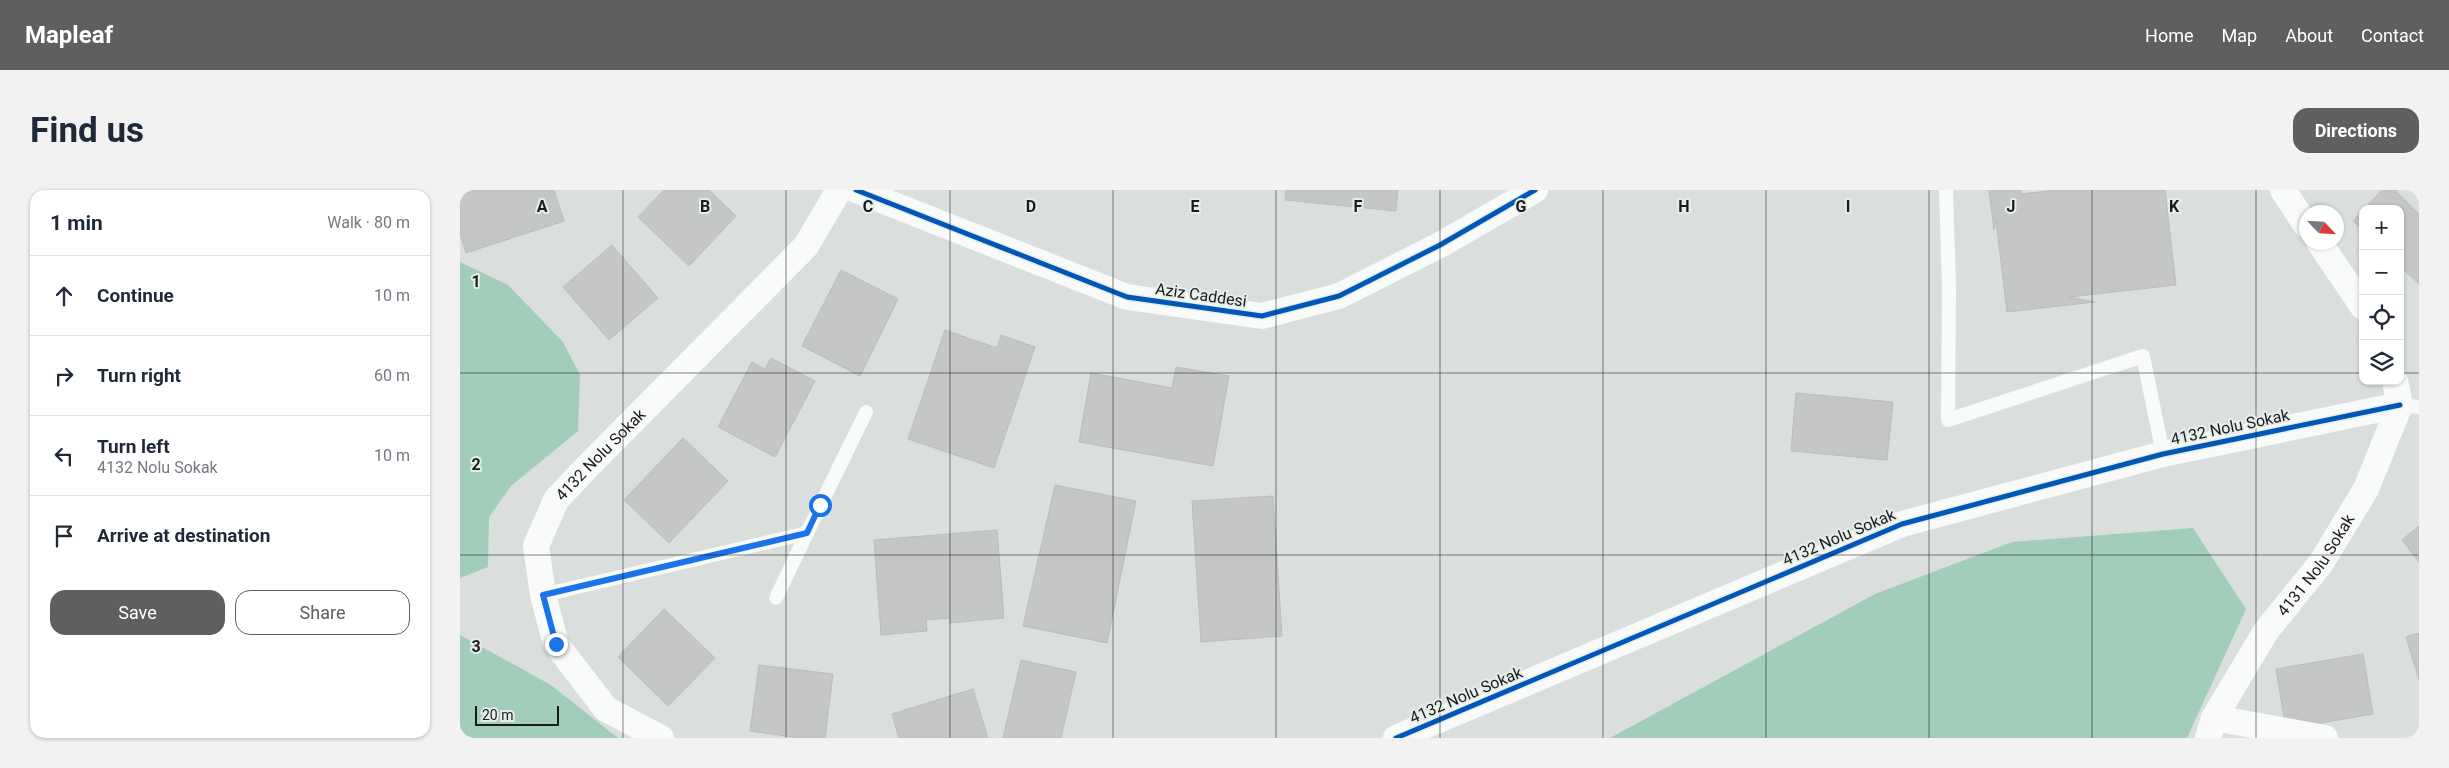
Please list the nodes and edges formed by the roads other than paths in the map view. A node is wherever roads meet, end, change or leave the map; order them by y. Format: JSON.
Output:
{"nodes":[{"id":1,"x":839,"y":190,"type":"edge"},
{"id":2,"x":856,"y":190,"type":"edge"},
{"id":3,"x":1535,"y":190,"type":"edge"},
{"id":4,"x":1946,"y":190,"type":"edge"},
{"id":5,"x":2283,"y":190,"type":"edge"},
{"id":6,"x":2299,"y":214,"type":"edge"},
{"id":7,"x":2324,"y":250,"type":"edge"},
{"id":8,"x":2359,"y":301,"type":"edge"},
{"id":9,"x":2405,"y":398,"type":"edge"},
{"id":10,"x":866,"y":412,"type":"dead end"},
{"id":11,"x":2163,"y":454,"type":"junction"},
{"id":12,"x":807,"y":533,"type":"junction"},
{"id":13,"x":543,"y":595,"type":"junction"},
{"id":14,"x":776,"y":598,"type":"dead end"},
{"id":15,"x":2211,"y":728,"type":"edge"},
{"id":16,"x":661,"y":738,"type":"edge"},
{"id":17,"x":1396,"y":738,"type":"edge"},
{"id":18,"x":2325,"y":738,"type":"edge"}],
"edges":[{"from":1,"to":13,"type":"street","name":"4132 Nolu Sokak"},
{"from":2,"to":3,"type":"street","name":"Aziz Caddesi"},
{"from":4,"to":11,"type":"lane"},
{"from":5,"to":6,"type":"street"},
{"from":7,"to":8,"type":"street"},
{"from":9,"to":11,"type":"street","name":"4132 Nolu Sokak"},
{"from":9,"to":15,"type":"street","name":"4131 Nolu Sokak"},
{"from":10,"to":12,"type":"lane"},
{"from":11,"to":17,"type":"street","name":"4132 Nolu Sokak"},
{"from":12,"to":13,"type":"lane"},
{"from":12,"to":14,"type":"lane"},
{"from":13,"to":16,"type":"street","name":"4132 Nolu Sokak"},
{"from":15,"to":18,"type":"street"}]}
